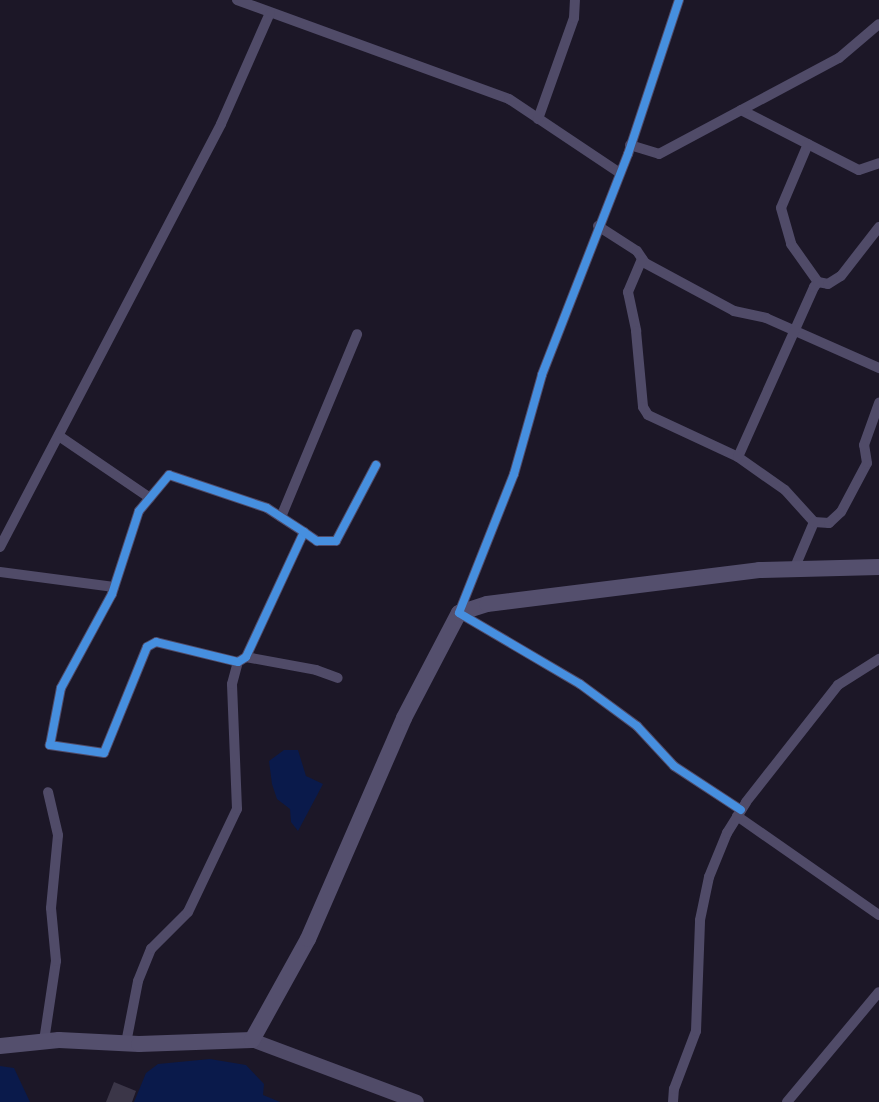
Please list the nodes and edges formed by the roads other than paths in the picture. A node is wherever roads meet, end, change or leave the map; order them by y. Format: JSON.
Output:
{"nodes":[{"id":1,"x":237,"y":0,"type":"edge"},
{"id":2,"x":575,"y":0,"type":"edge"},
{"id":3,"x":679,"y":0,"type":"edge"},
{"id":4,"x":270,"y":13,"type":"junction"},
{"id":5,"x":879,"y":24,"type":"edge"},
{"id":6,"x":741,"y":110,"type":"junction"},
{"id":7,"x":538,"y":118,"type":"junction"},
{"id":8,"x":808,"y":144,"type":"junction"},
{"id":9,"x":630,"y":145,"type":"junction"},
{"id":10,"x":879,"y":163,"type":"edge"},
{"id":11,"x":620,"y":173,"type":"junction"},
{"id":12,"x":598,"y":226,"type":"junction"},
{"id":13,"x":879,"y":227,"type":"edge"},
{"id":14,"x":642,"y":259,"type":"junction"},
{"id":15,"x":818,"y":282,"type":"junction"},
{"id":16,"x":792,"y":332,"type":"junction"},
{"id":17,"x":357,"y":334,"type":"dead end"},
{"id":18,"x":879,"y":368,"type":"edge"},
{"id":19,"x":879,"y":403,"type":"edge"},
{"id":20,"x":58,"y":436,"type":"junction"},
{"id":21,"x":738,"y":457,"type":"junction"},
{"id":22,"x":376,"y":465,"type":"dead end"},
{"id":23,"x":150,"y":498,"type":"junction"},
{"id":24,"x":281,"y":517,"type":"junction"},
{"id":25,"x":814,"y":522,"type":"junction"},
{"id":26,"x":304,"y":532,"type":"junction"},
{"id":27,"x":0,"y":547,"type":"edge"},
{"id":28,"x":795,"y":567,"type":"junction"},
{"id":29,"x":879,"y":567,"type":"edge"},
{"id":30,"x":0,"y":572,"type":"edge"},
{"id":31,"x":114,"y":587,"type":"junction"},
{"id":32,"x":459,"y":614,"type":"junction"},
{"id":33,"x":242,"y":659,"type":"junction"},
{"id":34,"x":879,"y":659,"type":"edge"},
{"id":35,"x":338,"y":678,"type":"dead end"},
{"id":36,"x":48,"y":792,"type":"dead end"},
{"id":37,"x":739,"y":813,"type":"junction"},
{"id":38,"x":879,"y":915,"type":"edge"},
{"id":39,"x":879,"y":992,"type":"edge"},
{"id":40,"x":252,"y":1040,"type":"junction"},
{"id":41,"x":44,"y":1041,"type":"junction"},
{"id":42,"x":126,"y":1043,"type":"junction"},
{"id":43,"x":0,"y":1046,"type":"edge"},
{"id":44,"x":417,"y":1102,"type":"edge"},
{"id":45,"x":673,"y":1102,"type":"edge"},
{"id":46,"x":787,"y":1102,"type":"edge"}],
"edges":[{"from":1,"to":4,"type":"street"},
{"from":2,"to":7,"type":"street"},
{"from":3,"to":9,"type":"street"},
{"from":4,"to":7,"type":"street"},
{"from":4,"to":20,"type":"street"},
{"from":5,"to":6,"type":"street"},
{"from":6,"to":8,"type":"street"},
{"from":6,"to":9,"type":"street"},
{"from":7,"to":11,"type":"street"},
{"from":8,"to":10,"type":"street"},
{"from":8,"to":15,"type":"street"},
{"from":9,"to":11,"type":"street"},
{"from":11,"to":12,"type":"street"},
{"from":12,"to":14,"type":"street"},
{"from":12,"to":32,"type":"street"},
{"from":13,"to":15,"type":"street"},
{"from":14,"to":16,"type":"street"},
{"from":14,"to":21,"type":"street"},
{"from":15,"to":16,"type":"street"},
{"from":16,"to":18,"type":"street"},
{"from":16,"to":21,"type":"street"},
{"from":17,"to":24,"type":"street"},
{"from":19,"to":25,"type":"street"},
{"from":20,"to":23,"type":"street"},
{"from":20,"to":27,"type":"street"},
{"from":21,"to":25,"type":"street"},
{"from":22,"to":26,"type":"street"},
{"from":23,"to":24,"type":"street"},
{"from":23,"to":31,"type":"street"},
{"from":24,"to":26,"type":"street"},
{"from":25,"to":28,"type":"street"},
{"from":26,"to":33,"type":"street"},
{"from":28,"to":29,"type":"main road"},
{"from":28,"to":32,"type":"main road"},
{"from":30,"to":31,"type":"street"},
{"from":31,"to":33,"type":"street"},
{"from":32,"to":37,"type":"street"},
{"from":32,"to":40,"type":"main road"},
{"from":33,"to":35,"type":"street"},
{"from":33,"to":42,"type":"street"},
{"from":34,"to":37,"type":"street"},
{"from":36,"to":41,"type":"street"},
{"from":37,"to":38,"type":"street"},
{"from":37,"to":45,"type":"street"},
{"from":39,"to":46,"type":"street"},
{"from":40,"to":42,"type":"main road"},
{"from":40,"to":44,"type":"street"},
{"from":41,"to":42,"type":"main road"},
{"from":41,"to":43,"type":"main road"}]}
